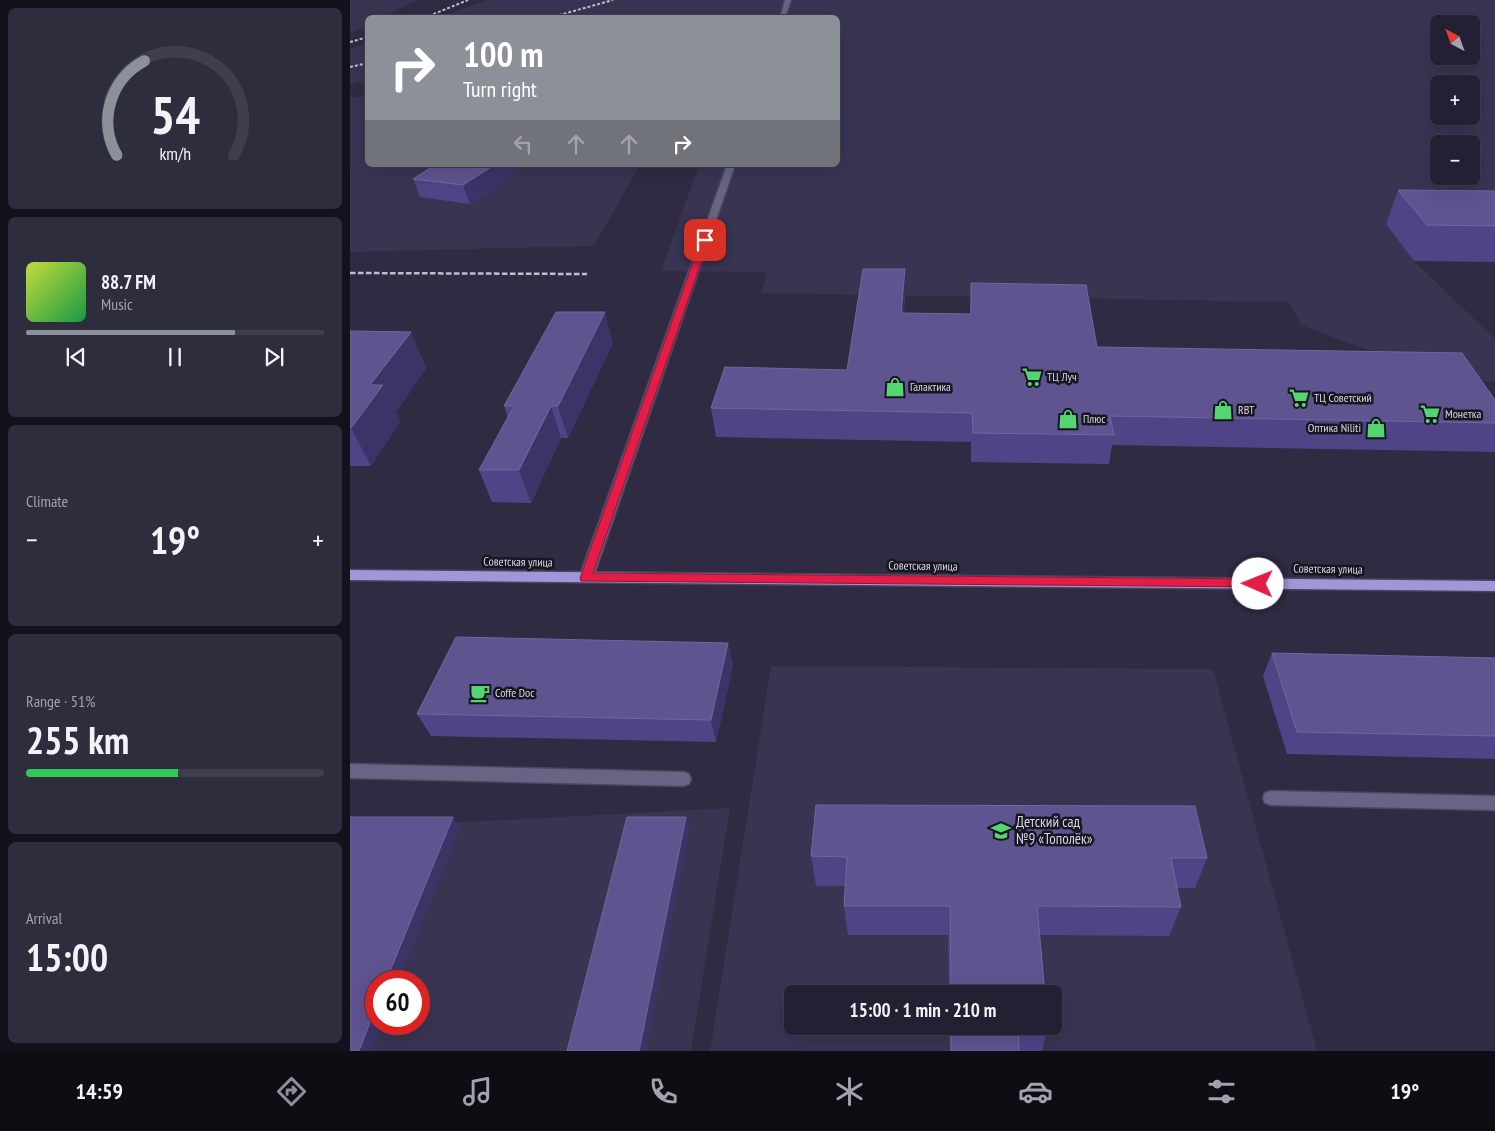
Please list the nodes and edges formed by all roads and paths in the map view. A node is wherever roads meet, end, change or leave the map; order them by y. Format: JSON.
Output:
{"nodes":[{"id":1,"x":788,"y":0,"type":"edge"},
{"id":2,"x":783,"y":15,"type":"edge"},
{"id":3,"x":730,"y":167,"type":"edge"},
{"id":4,"x":350,"y":576,"type":"edge"},
{"id":5,"x":586,"y":578,"type":"junction"},
{"id":6,"x":1495,"y":586,"type":"edge"},
{"id":7,"x":350,"y":771,"type":"edge"},
{"id":8,"x":683,"y":779,"type":"dead end"},
{"id":9,"x":1271,"y":798,"type":"dead end"},
{"id":10,"x":1495,"y":804,"type":"edge"}],
"edges":[{"from":1,"to":2,"type":"lane"},
{"from":3,"to":5,"type":"lane"},
{"from":4,"to":5,"type":"main road","name":"Советская улица"},
{"from":5,"to":6,"type":"main road","name":"Советская улица"},
{"from":7,"to":8,"type":"lane"},
{"from":9,"to":10,"type":"lane"}]}
